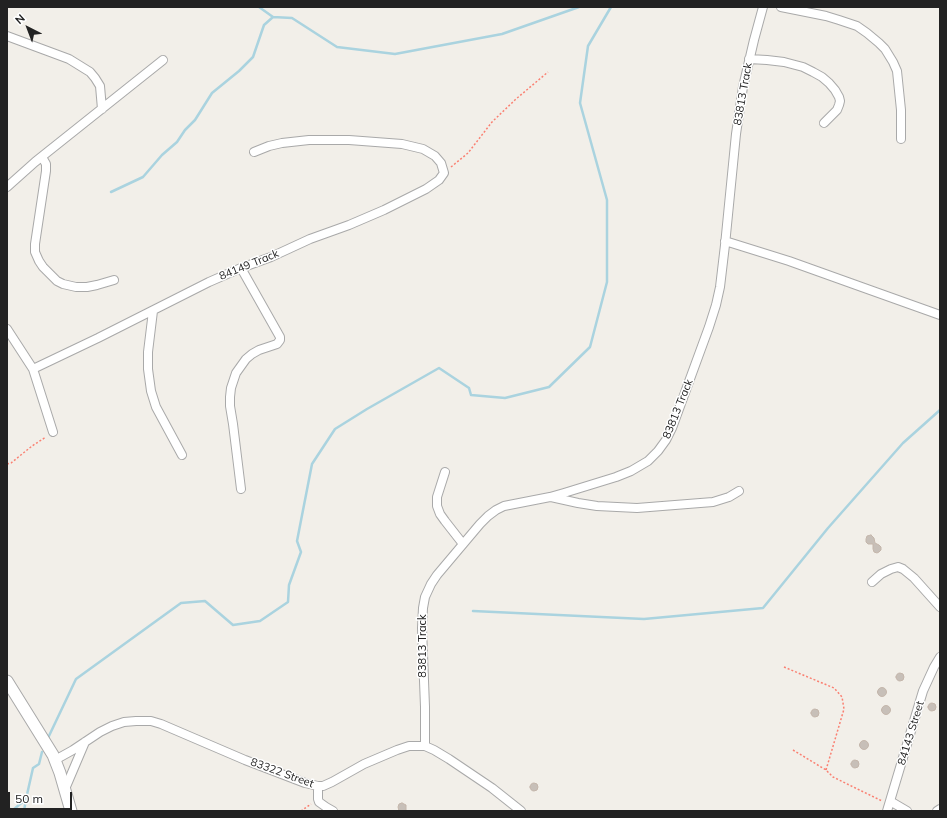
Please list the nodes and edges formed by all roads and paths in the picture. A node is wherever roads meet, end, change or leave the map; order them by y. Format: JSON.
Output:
{"nodes":[{"id":1,"x":763,"y":7,"type":"edge"},
{"id":2,"x":781,"y":7,"type":"edge"},
{"id":3,"x":7,"y":36,"type":"edge"},
{"id":4,"x":163,"y":60,"type":"dead end"},
{"id":5,"x":749,"y":60,"type":"junction"},
{"id":6,"x":548,"y":72,"type":"dead end"},
{"id":7,"x":102,"y":109,"type":"junction"},
{"id":8,"x":824,"y":123,"type":"dead end"},
{"id":9,"x":901,"y":139,"type":"dead end"},
{"id":10,"x":254,"y":152,"type":"dead end"},
{"id":11,"x":42,"y":157,"type":"junction"},
{"id":12,"x":444,"y":173,"type":"junction"},
{"id":13,"x":7,"y":187,"type":"edge"},
{"id":14,"x":725,"y":242,"type":"junction"},
{"id":15,"x":241,"y":268,"type":"junction"},
{"id":16,"x":114,"y":280,"type":"dead end"},
{"id":17,"x":154,"y":311,"type":"junction"},
{"id":18,"x":940,"y":315,"type":"edge"},
{"id":19,"x":7,"y":329,"type":"edge"},
{"id":20,"x":33,"y":369,"type":"junction"},
{"id":21,"x":53,"y":432,"type":"joint"},
{"id":22,"x":182,"y":455,"type":"dead end"},
{"id":23,"x":7,"y":464,"type":"edge"},
{"id":24,"x":445,"y":472,"type":"dead end"},
{"id":25,"x":241,"y":489,"type":"dead end"},
{"id":26,"x":740,"y":491,"type":"dead end"},
{"id":27,"x":550,"y":497,"type":"junction"},
{"id":28,"x":463,"y":544,"type":"junction"},
{"id":29,"x":872,"y":582,"type":"dead end"},
{"id":30,"x":940,"y":607,"type":"edge"},
{"id":31,"x":940,"y":657,"type":"edge"},
{"id":32,"x":784,"y":667,"type":"dead end"},
{"id":33,"x":7,"y":681,"type":"edge"},
{"id":34,"x":85,"y":742,"type":"junction"},
{"id":35,"x":425,"y":746,"type":"junction"},
{"id":36,"x":793,"y":750,"type":"dead end"},
{"id":37,"x":55,"y":760,"type":"junction"},
{"id":38,"x":826,"y":770,"type":"junction"},
{"id":39,"x":318,"y":786,"type":"junction"},
{"id":40,"x":65,"y":789,"type":"junction"},
{"id":41,"x":318,"y":798,"type":"junction"},
{"id":42,"x":889,"y":805,"type":"edge"},
{"id":43,"x":940,"y":809,"type":"edge"},
{"id":44,"x":71,"y":811,"type":"edge"},
{"id":45,"x":301,"y":811,"type":"edge"},
{"id":46,"x":333,"y":811,"type":"edge"},
{"id":47,"x":521,"y":811,"type":"edge"},
{"id":48,"x":907,"y":811,"type":"edge"},
{"id":49,"x":937,"y":811,"type":"edge"}],
"edges":[{"from":1,"to":5,"type":"street","name":"83813 Track"},
{"from":2,"to":9,"type":"street"},
{"from":3,"to":7,"type":"street"},
{"from":4,"to":7,"type":"street"},
{"from":5,"to":8,"type":"street"},
{"from":5,"to":14,"type":"street","name":"83813 Track"},
{"from":6,"to":12,"type":"path"},
{"from":7,"to":11,"type":"street"},
{"from":10,"to":12,"type":"street"},
{"from":11,"to":13,"type":"street"},
{"from":11,"to":16,"type":"street"},
{"from":12,"to":15,"type":"street","name":"84149 Track"},
{"from":14,"to":18,"type":"street"},
{"from":14,"to":27,"type":"street","name":"83813 Track"},
{"from":15,"to":17,"type":"street","name":"84149 Track"},
{"from":15,"to":25,"type":"street"},
{"from":17,"to":20,"type":"street","name":"84149 Track"},
{"from":17,"to":22,"type":"street"},
{"from":19,"to":20,"type":"street"},
{"from":20,"to":21,"type":"street"},
{"from":21,"to":23,"type":"path"},
{"from":24,"to":28,"type":"street"},
{"from":26,"to":27,"type":"street"},
{"from":27,"to":28,"type":"street","name":"83813 Track"},
{"from":28,"to":35,"type":"street","name":"83813 Track"},
{"from":29,"to":30,"type":"street"},
{"from":31,"to":42,"type":"street","name":"84143 Street"},
{"from":32,"to":38,"type":"path"},
{"from":33,"to":37,"type":"street"},
{"from":34,"to":37,"type":"street","name":"83322 Street"},
{"from":34,"to":39,"type":"street","name":"83322 Street"},
{"from":34,"to":40,"type":"street"},
{"from":35,"to":39,"type":"street","name":"83322 Street"},
{"from":35,"to":47,"type":"street"},
{"from":36,"to":38,"type":"path"},
{"from":37,"to":40,"type":"street"},
{"from":38,"to":42,"type":"path"},
{"from":39,"to":41,"type":"street"},
{"from":40,"to":44,"type":"street"},
{"from":41,"to":45,"type":"path"},
{"from":41,"to":46,"type":"street"},
{"from":42,"to":48,"type":"street"},
{"from":43,"to":49,"type":"street"}]}
